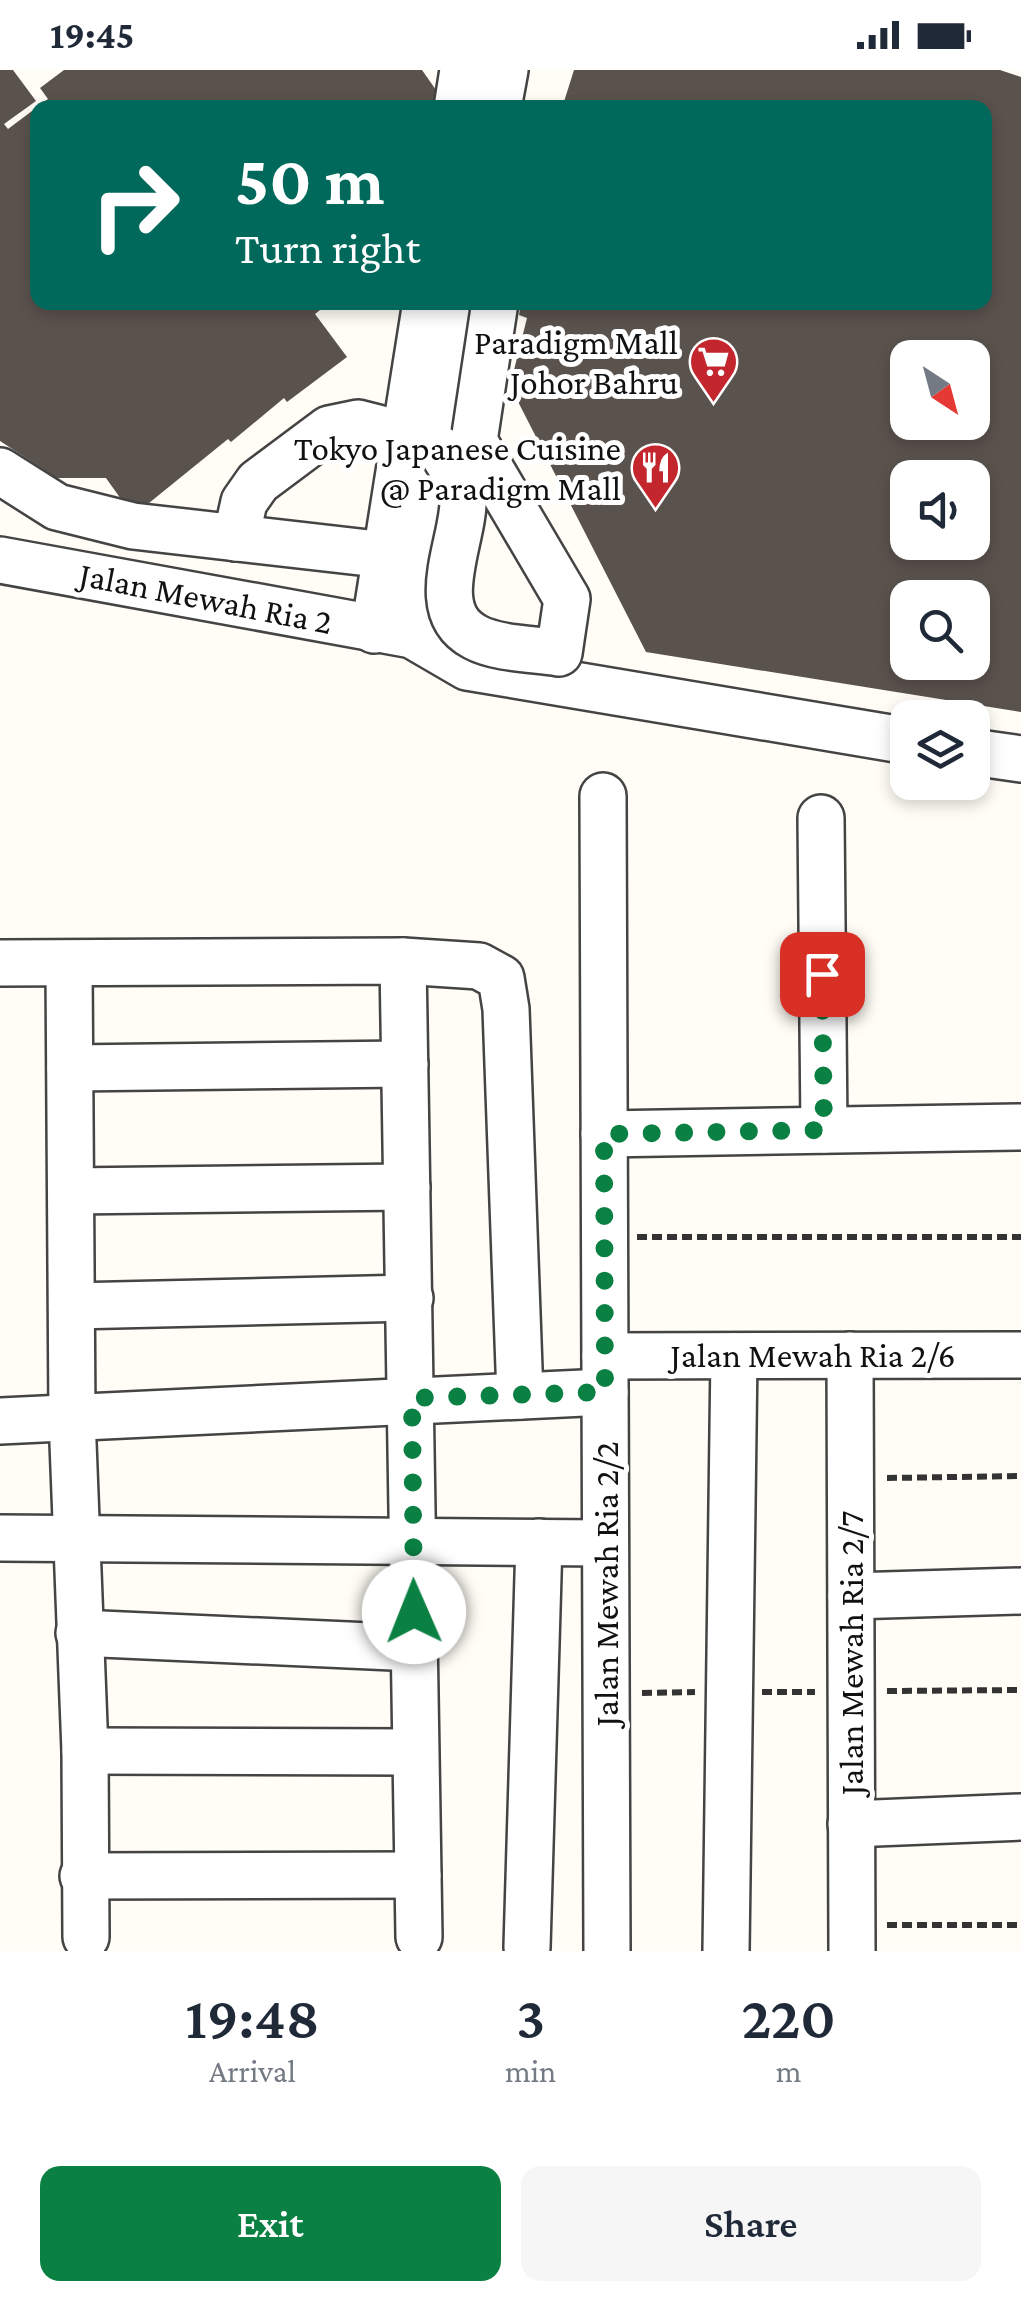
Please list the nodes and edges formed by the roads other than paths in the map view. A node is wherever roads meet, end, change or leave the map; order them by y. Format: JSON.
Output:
{"nodes":[{"id":1,"x":463,"y":70,"type":"edge"},
{"id":2,"x":505,"y":70,"type":"edge"},
{"id":3,"x":534,"y":70,"type":"edge"},
{"id":4,"x":458,"y":100,"type":"edge"},
{"id":5,"x":499,"y":100,"type":"edge"},
{"id":6,"x":529,"y":100,"type":"edge"},
{"id":7,"x":426,"y":310,"type":"edge"},
{"id":8,"x":463,"y":310,"type":"edge"},
{"id":9,"x":494,"y":310,"type":"edge"},
{"id":10,"x":430,"y":433,"type":"junction"},
{"id":11,"x":0,"y":471,"type":"edge"},
{"id":12,"x":236,"y":538,"type":"junction"},
{"id":13,"x":386,"y":555,"type":"junction"},
{"id":14,"x":0,"y":560,"type":"edge"},
{"id":15,"x":393,"y":632,"type":"junction"},
{"id":16,"x":550,"y":667,"type":"junction"},
{"id":17,"x":890,"y":714,"type":"edge"},
{"id":18,"x":990,"y":729,"type":"edge"},
{"id":19,"x":1021,"y":734,"type":"edge"},
{"id":20,"x":890,"y":737,"type":"edge"},
{"id":21,"x":990,"y":755,"type":"edge"},
{"id":22,"x":1021,"y":759,"type":"edge"},
{"id":23,"x":603,"y":796,"type":"dead end"},
{"id":24,"x":821,"y":818,"type":"dead end"},
{"id":25,"x":403,"y":960,"type":"junction"},
{"id":26,"x":0,"y":964,"type":"edge"},
{"id":27,"x":68,"y":966,"type":"junction"},
{"id":28,"x":406,"y":1064,"type":"junction"},
{"id":29,"x":70,"y":1068,"type":"junction"},
{"id":30,"x":1021,"y":1127,"type":"edge"},
{"id":31,"x":824,"y":1130,"type":"junction"},
{"id":32,"x":604,"y":1134,"type":"junction"},
{"id":33,"x":407,"y":1187,"type":"junction"},
{"id":34,"x":71,"y":1192,"type":"junction"},
{"id":35,"x":410,"y":1298,"type":"junction"},
{"id":36,"x":72,"y":1306,"type":"junction"},
{"id":37,"x":850,"y":1355,"type":"junction"},
{"id":38,"x":1021,"y":1355,"type":"edge"},
{"id":39,"x":734,"y":1356,"type":"junction"},
{"id":40,"x":605,"y":1374,"type":"junction"},
{"id":41,"x":520,"y":1396,"type":"junction"},
{"id":42,"x":412,"y":1398,"type":"junction"},
{"id":43,"x":72,"y":1417,"type":"junction"},
{"id":44,"x":0,"y":1421,"type":"edge"},
{"id":45,"x":75,"y":1536,"type":"junction"},
{"id":46,"x":0,"y":1538,"type":"edge"},
{"id":47,"x":414,"y":1541,"type":"junction"},
{"id":48,"x":538,"y":1542,"type":"junction"},
{"id":49,"x":606,"y":1543,"type":"junction"},
{"id":50,"x":1021,"y":1591,"type":"edge"},
{"id":51,"x":851,"y":1596,"type":"junction"},
{"id":52,"x":79,"y":1633,"type":"junction"},
{"id":53,"x":415,"y":1648,"type":"junction"},
{"id":54,"x":85,"y":1751,"type":"junction"},
{"id":55,"x":415,"y":1752,"type":"junction"},
{"id":56,"x":1021,"y":1817,"type":"edge"},
{"id":57,"x":852,"y":1824,"type":"junction"},
{"id":58,"x":418,"y":1875,"type":"junction"},
{"id":59,"x":83,"y":1876,"type":"junction"},
{"id":60,"x":86,"y":1937,"type":"dead end"},
{"id":61,"x":418,"y":1937,"type":"dead end"},
{"id":62,"x":852,"y":1938,"type":"edge"},
{"id":63,"x":526,"y":1947,"type":"dead end"},
{"id":64,"x":607,"y":1951,"type":"edge"},
{"id":65,"x":726,"y":1951,"type":"edge"}],
"edges":[{"from":1,"to":4,"type":"street"},
{"from":2,"to":5,"type":"street"},
{"from":3,"to":6,"type":"street"},
{"from":7,"to":10,"type":"street"},
{"from":8,"to":10,"type":"street"},
{"from":9,"to":16,"type":"street","bridge":true},
{"from":10,"to":12,"type":"street"},
{"from":10,"to":13,"type":"street"},
{"from":10,"to":15,"type":"street"},
{"from":10,"to":16,"type":"street"},
{"from":10,"to":16,"type":"street","bridge":true},
{"from":11,"to":12,"type":"street"},
{"from":12,"to":13,"type":"street"},
{"from":13,"to":15,"type":"street"},
{"from":14,"to":15,"type":"street","name":"Jalan Mewah Ria 2"},
{"from":15,"to":16,"type":"street","name":"Jalan Mewah Ria 2"},
{"from":16,"to":17,"type":"street"},
{"from":16,"to":20,"type":"street"},
{"from":18,"to":19,"type":"street"},
{"from":21,"to":22,"type":"street"},
{"from":23,"to":32,"type":"street","name":"Jalan Mewah Ria 2/2"},
{"from":24,"to":31,"type":"street"},
{"from":25,"to":27,"type":"street"},
{"from":25,"to":28,"type":"street"},
{"from":25,"to":41,"type":"street"},
{"from":26,"to":27,"type":"street"},
{"from":27,"to":29,"type":"street"},
{"from":28,"to":29,"type":"street"},
{"from":28,"to":33,"type":"street"},
{"from":29,"to":34,"type":"street"},
{"from":30,"to":31,"type":"street"},
{"from":31,"to":32,"type":"street"},
{"from":32,"to":40,"type":"street","name":"Jalan Mewah Ria 2/2"},
{"from":33,"to":34,"type":"street"},
{"from":33,"to":35,"type":"street"},
{"from":34,"to":36,"type":"street"},
{"from":35,"to":36,"type":"street"},
{"from":35,"to":42,"type":"street"},
{"from":36,"to":43,"type":"street"},
{"from":37,"to":38,"type":"street","name":"Jalan Mewah Ria 2/6"},
{"from":37,"to":39,"type":"street","name":"Jalan Mewah Ria 2/6"},
{"from":37,"to":51,"type":"street","name":"Jalan Mewah Ria 2/7"},
{"from":39,"to":40,"type":"street","name":"Jalan Mewah Ria 2/6"},
{"from":39,"to":65,"type":"street"},
{"from":40,"to":41,"type":"street","name":"Jalan Mewah Ria 2/6"},
{"from":40,"to":49,"type":"street","name":"Jalan Mewah Ria 2/2"},
{"from":41,"to":42,"type":"street","name":"Jalan Mewah Ria 2/6"},
{"from":42,"to":43,"type":"street","name":"Jalan Mewah Ria 2/6"},
{"from":42,"to":47,"type":"street"},
{"from":43,"to":44,"type":"street","name":"Jalan Mewah Ria 2/6"},
{"from":43,"to":45,"type":"street"},
{"from":45,"to":46,"type":"street"},
{"from":45,"to":47,"type":"street"},
{"from":45,"to":52,"type":"street"},
{"from":47,"to":48,"type":"street"},
{"from":47,"to":53,"type":"street"},
{"from":48,"to":49,"type":"street"},
{"from":48,"to":63,"type":"street"},
{"from":49,"to":64,"type":"street","name":"Jalan Mewah Ria 2/2"},
{"from":50,"to":51,"type":"street"},
{"from":51,"to":57,"type":"street","name":"Jalan Mewah Ria 2/7"},
{"from":52,"to":53,"type":"street"},
{"from":52,"to":54,"type":"street"},
{"from":53,"to":55,"type":"street"},
{"from":54,"to":55,"type":"street"},
{"from":54,"to":59,"type":"street"},
{"from":55,"to":58,"type":"street"},
{"from":56,"to":57,"type":"street"},
{"from":57,"to":62,"type":"street","name":"Jalan Mewah Ria 2/7"},
{"from":58,"to":59,"type":"street"},
{"from":58,"to":61,"type":"street"},
{"from":59,"to":60,"type":"street"}]}
